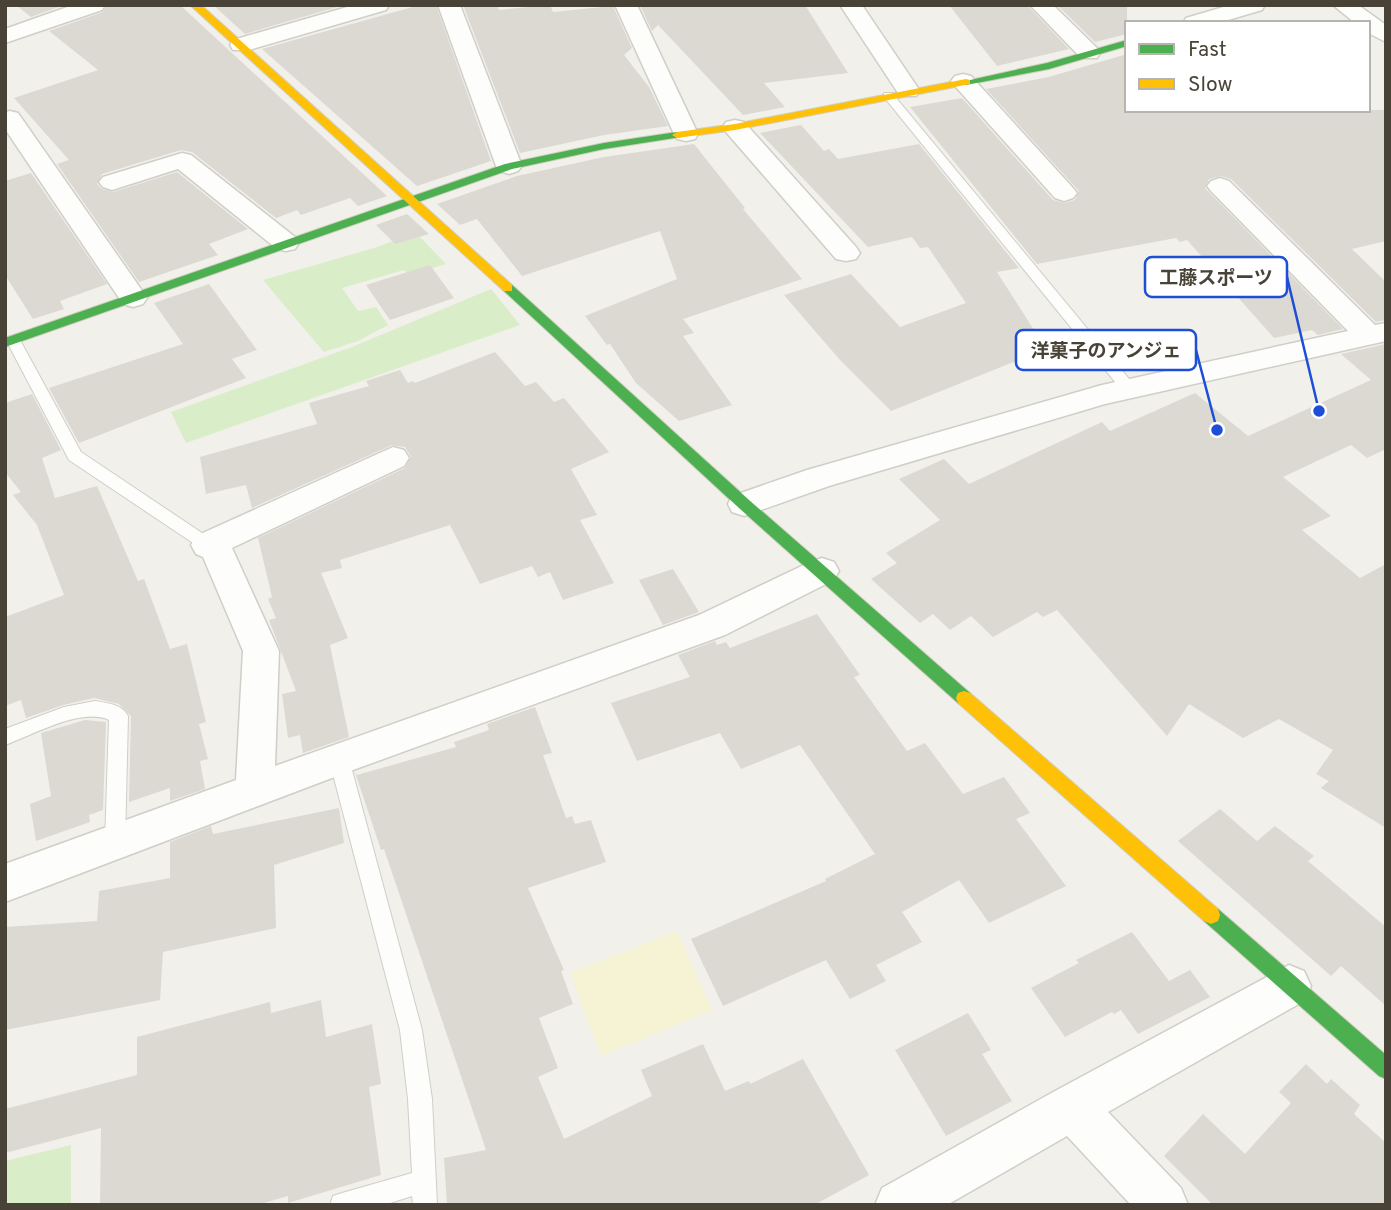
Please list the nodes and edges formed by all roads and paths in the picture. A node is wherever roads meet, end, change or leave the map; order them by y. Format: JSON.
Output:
{"nodes":[{"id":1,"x":94,"y":5,"type":"edge"},
{"id":2,"x":195,"y":5,"type":"edge"},
{"id":3,"x":378,"y":5,"type":"edge"},
{"id":4,"x":449,"y":5,"type":"edge"},
{"id":5,"x":626,"y":5,"type":"edge"},
{"id":6,"x":851,"y":5,"type":"edge"},
{"id":7,"x":1041,"y":5,"type":"edge"},
{"id":8,"x":1344,"y":5,"type":"edge"},
{"id":9,"x":1245,"y":7,"type":"edge"},
{"id":10,"x":1200,"y":21,"type":"edge"},
{"id":11,"x":1366,"y":21,"type":"edge"},
{"id":12,"x":1370,"y":24,"type":"edge"},
{"id":13,"x":1386,"y":35,"type":"edge"},
{"id":14,"x":5,"y":36,"type":"edge"},
{"id":15,"x":1125,"y":44,"type":"edge"},
{"id":16,"x":241,"y":45,"type":"junction"},
{"id":17,"x":1089,"y":53,"type":"junction"},
{"id":18,"x":962,"y":82,"type":"junction"},
{"id":19,"x":898,"y":93,"type":"junction"},
{"id":20,"x":10,"y":118,"type":"dead end"},
{"id":21,"x":735,"y":127,"type":"junction"},
{"id":22,"x":686,"y":134,"type":"junction"},
{"id":23,"x":509,"y":166,"type":"junction"},
{"id":24,"x":111,"y":182,"type":"dead end"},
{"id":25,"x":1220,"y":186,"type":"dead end"},
{"id":26,"x":1063,"y":193,"type":"dead end"},
{"id":27,"x":411,"y":199,"type":"junction"},
{"id":28,"x":286,"y":243,"type":"junction"},
{"id":29,"x":846,"y":253,"type":"dead end"},
{"id":30,"x":134,"y":298,"type":"junction"},
{"id":31,"x":1378,"y":335,"type":"edge"},
{"id":32,"x":9,"y":341,"type":"edge"},
{"id":33,"x":1129,"y":389,"type":"junction"},
{"id":34,"x":393,"y":458,"type":"dead end"},
{"id":35,"x":744,"y":504,"type":"junction"},
{"id":36,"x":208,"y":545,"type":"junction"},
{"id":37,"x":822,"y":571,"type":"junction"},
{"id":38,"x":5,"y":737,"type":"edge"},
{"id":39,"x":338,"y":759,"type":"junction"},
{"id":40,"x":255,"y":792,"type":"junction"},
{"id":41,"x":115,"y":843,"type":"junction"},
{"id":42,"x":5,"y":883,"type":"edge"},
{"id":43,"x":1289,"y":986,"type":"junction"},
{"id":44,"x":1383,"y":1061,"type":"edge"},
{"id":45,"x":1071,"y":1107,"type":"junction"},
{"id":46,"x":425,"y":1193,"type":"edge"},
{"id":47,"x":342,"y":1205,"type":"edge"},
{"id":48,"x":899,"y":1205,"type":"edge"},
{"id":49,"x":1164,"y":1205,"type":"edge"}],
"edges":[{"from":1,"to":14,"type":"street"},
{"from":2,"to":16,"type":"street"},
{"from":3,"to":16,"type":"street"},
{"from":4,"to":23,"type":"street"},
{"from":5,"to":22,"type":"street"},
{"from":6,"to":19,"type":"street"},
{"from":7,"to":17,"type":"street"},
{"from":8,"to":11,"type":"street"},
{"from":9,"to":10,"type":"street"},
{"from":12,"to":13,"type":"street"},
{"from":15,"to":17,"type":"street"},
{"from":16,"to":27,"type":"street"},
{"from":17,"to":18,"type":"street"},
{"from":18,"to":19,"type":"street"},
{"from":18,"to":26,"type":"street"},
{"from":19,"to":21,"type":"street"},
{"from":19,"to":33,"type":"lane"},
{"from":20,"to":30,"type":"street"},
{"from":21,"to":22,"type":"street"},
{"from":21,"to":29,"type":"street"},
{"from":22,"to":23,"type":"street"},
{"from":23,"to":27,"type":"street"},
{"from":24,"to":28,"type":"street"},
{"from":25,"to":31,"type":"street"},
{"from":27,"to":28,"type":"street"},
{"from":27,"to":35,"type":"street"},
{"from":28,"to":30,"type":"street"},
{"from":30,"to":32,"type":"street"},
{"from":31,"to":33,"type":"street"},
{"from":32,"to":36,"type":"lane"},
{"from":33,"to":35,"type":"street"},
{"from":34,"to":36,"type":"street"},
{"from":35,"to":37,"type":"street"},
{"from":36,"to":40,"type":"street"},
{"from":37,"to":39,"type":"street"},
{"from":37,"to":43,"type":"street"},
{"from":38,"to":41,"type":"lane"},
{"from":39,"to":40,"type":"street"},
{"from":39,"to":46,"type":"lane"},
{"from":40,"to":41,"type":"street"},
{"from":41,"to":42,"type":"street"},
{"from":43,"to":44,"type":"street"},
{"from":43,"to":45,"type":"street"},
{"from":45,"to":48,"type":"street"},
{"from":45,"to":49,"type":"street"},
{"from":46,"to":47,"type":"lane"}]}
